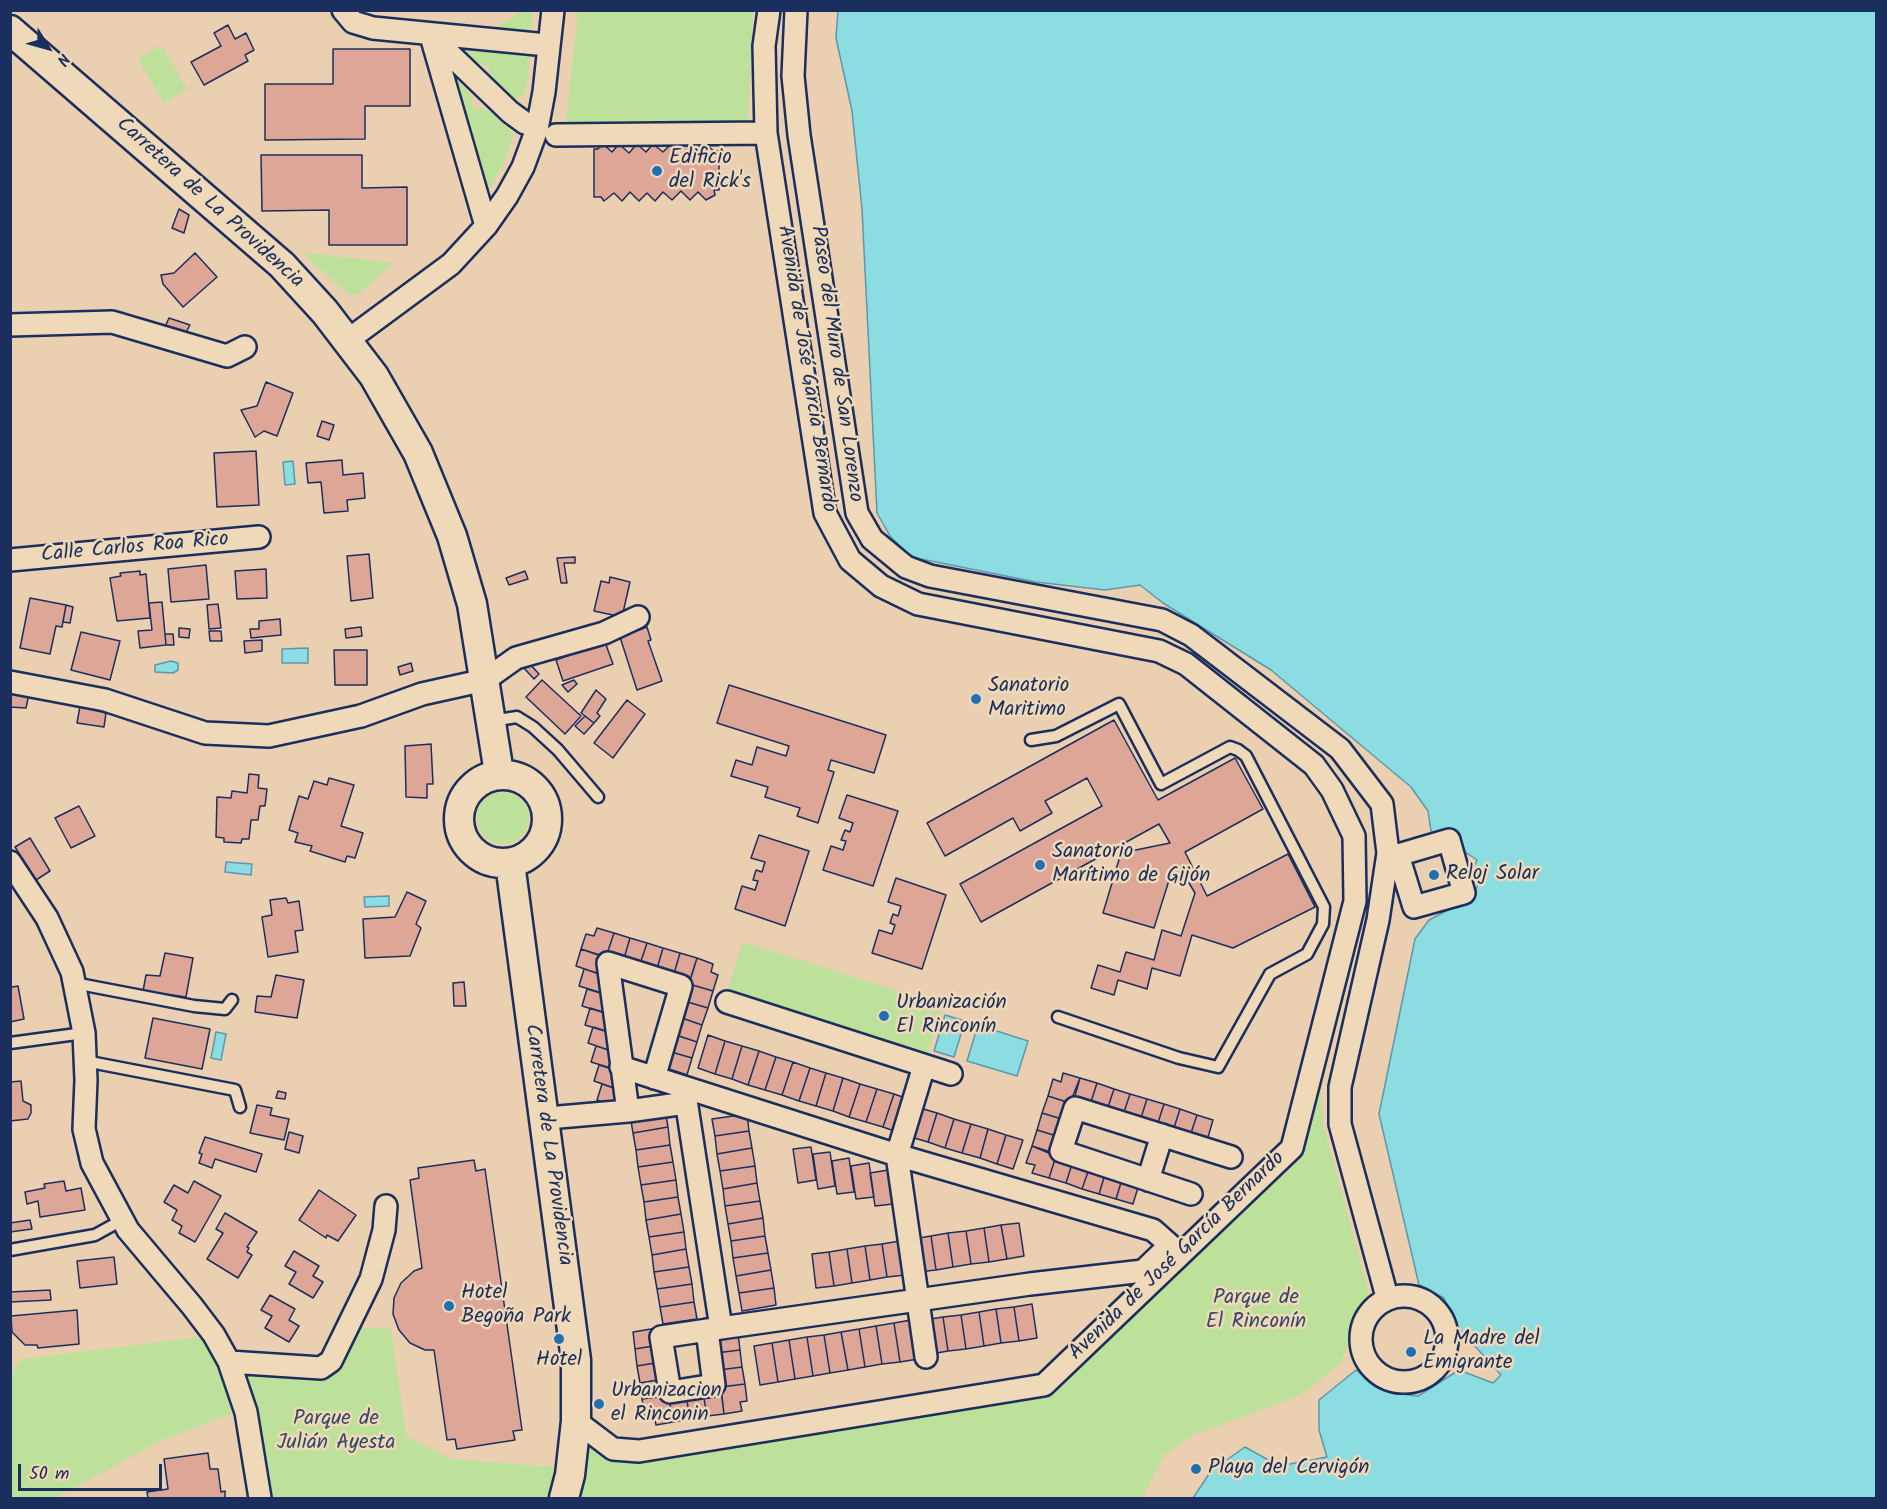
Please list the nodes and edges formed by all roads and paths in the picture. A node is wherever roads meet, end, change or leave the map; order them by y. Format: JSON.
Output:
{"nodes":[{"id":1,"x":343,"y":10,"type":"edge"},
{"id":2,"x":553,"y":10,"type":"edge"},
{"id":3,"x":769,"y":10,"type":"edge"},
{"id":4,"x":796,"y":10,"type":"edge"},
{"id":5,"x":10,"y":30,"type":"edge"},
{"id":6,"x":431,"y":36,"type":"junction"},
{"id":7,"x":537,"y":44,"type":"dead end"},
{"id":8,"x":525,"y":123,"type":"dead end"},
{"id":9,"x":766,"y":133,"type":"junction"},
{"id":10,"x":556,"y":135,"type":"dead end"},
{"id":11,"x":486,"y":226,"type":"junction"},
{"id":12,"x":10,"y":325,"type":"edge"},
{"id":13,"x":348,"y":340,"type":"junction"},
{"id":14,"x":245,"y":347,"type":"dead end"},
{"id":15,"x":259,"y":537,"type":"dead end"},
{"id":16,"x":10,"y":560,"type":"edge"},
{"id":17,"x":638,"y":618,"type":"dead end"},
{"id":18,"x":485,"y":680,"type":"junction"},
{"id":19,"x":10,"y":682,"type":"edge"},
{"id":20,"x":491,"y":721,"type":"junction"},
{"id":21,"x":1030,"y":740,"type":"dead end"},
{"id":22,"x":499,"y":773,"type":"junction"},
{"id":23,"x":598,"y":797,"type":"dead end"},
{"id":24,"x":10,"y":861,"type":"edge"},
{"id":25,"x":510,"y":863,"type":"junction"},
{"id":26,"x":74,"y":983,"type":"junction"},
{"id":27,"x":232,"y":1000,"type":"dead end"},
{"id":28,"x":727,"y":1002,"type":"dead end"},
{"id":29,"x":1059,"y":1017,"type":"dead end"},
{"id":30,"x":84,"y":1033,"type":"junction"},
{"id":31,"x":10,"y":1043,"type":"edge"},
{"id":32,"x":85,"y":1061,"type":"junction"},
{"id":33,"x":924,"y":1066,"type":"junction"},
{"id":34,"x":621,"y":1068,"type":"junction"},
{"id":35,"x":951,"y":1074,"type":"dead end"},
{"id":36,"x":654,"y":1078,"type":"junction"},
{"id":37,"x":685,"y":1095,"type":"junction"},
{"id":38,"x":240,"y":1107,"type":"dead end"},
{"id":39,"x":628,"y":1111,"type":"junction"},
{"id":40,"x":559,"y":1117,"type":"dead end"},
{"id":41,"x":1162,"y":1135,"type":"junction"},
{"id":42,"x":897,"y":1155,"type":"junction"},
{"id":43,"x":1231,"y":1157,"type":"dead end"},
{"id":44,"x":1148,"y":1180,"type":"junction"},
{"id":45,"x":1191,"y":1194,"type":"dead end"},
{"id":46,"x":386,"y":1206,"type":"dead end"},
{"id":47,"x":122,"y":1220,"type":"junction"},
{"id":48,"x":10,"y":1250,"type":"edge"},
{"id":49,"x":1387,"y":1298,"type":"junction"},
{"id":50,"x":918,"y":1300,"type":"junction"},
{"id":51,"x":926,"y":1358,"type":"dead end"},
{"id":52,"x":229,"y":1362,"type":"junction"},
{"id":53,"x":576,"y":1421,"type":"junction"},
{"id":54,"x":260,"y":1498,"type":"edge"},
{"id":55,"x":564,"y":1498,"type":"edge"}],
"edges":[{"from":1,"to":6,"type":"street"},
{"from":2,"to":11,"type":"street"},
{"from":3,"to":9,"type":"street","name":"Avenida de José García Bernardo"},
{"from":4,"to":49,"type":"street","name":"Paseo del Muro de San Lorenzo"},
{"from":5,"to":13,"type":"street","name":"Carretera de La Providencia"},
{"from":6,"to":7,"type":"street"},
{"from":6,"to":8,"type":"street"},
{"from":6,"to":11,"type":"street"},
{"from":9,"to":10,"type":"street"},
{"from":9,"to":53,"type":"street","name":"Avenida de José García Bernardo"},
{"from":11,"to":13,"type":"street"},
{"from":12,"to":14,"type":"street"},
{"from":13,"to":18,"type":"street","name":"Carretera de La Providencia"},
{"from":15,"to":16,"type":"street","name":"Calle Carlos Roa Rico"},
{"from":17,"to":18,"type":"street"},
{"from":18,"to":19,"type":"street"},
{"from":18,"to":20,"type":"street","name":"Carretera de La Providencia"},
{"from":20,"to":22,"type":"street","name":"Carretera de La Providencia"},
{"from":20,"to":23,"type":"lane"},
{"from":21,"to":29,"type":"lane"},
{"from":22,"to":25,"type":"street"},
{"from":22,"to":25,"type":"street"},
{"from":24,"to":26,"type":"street"},
{"from":25,"to":53,"type":"street","name":"Carretera de La Providencia"},
{"from":26,"to":27,"type":"lane"},
{"from":26,"to":30,"type":"street"},
{"from":28,"to":33,"type":"street"},
{"from":30,"to":31,"type":"lane"},
{"from":30,"to":32,"type":"street"},
{"from":32,"to":38,"type":"lane"},
{"from":32,"to":47,"type":"street"},
{"from":33,"to":35,"type":"street"},
{"from":33,"to":42,"type":"street"},
{"from":34,"to":36,"type":"street"},
{"from":34,"to":36,"type":"street"},
{"from":34,"to":39,"type":"street"},
{"from":36,"to":37,"type":"street"},
{"from":37,"to":39,"type":"street"},
{"from":37,"to":42,"type":"street"},
{"from":37,"to":50,"type":"street"},
{"from":39,"to":40,"type":"street"},
{"from":41,"to":43,"type":"street"},
{"from":41,"to":44,"type":"street"},
{"from":41,"to":44,"type":"street"},
{"from":42,"to":50,"type":"street"},
{"from":42,"to":50,"type":"street"},
{"from":44,"to":45,"type":"street"},
{"from":46,"to":52,"type":"street"},
{"from":47,"to":48,"type":"lane"},
{"from":47,"to":52,"type":"street"},
{"from":49,"to":49,"type":"street"},
{"from":50,"to":51,"type":"street"},
{"from":52,"to":54,"type":"street"},
{"from":53,"to":55,"type":"street","name":"Carretera de La Providencia"}]}
